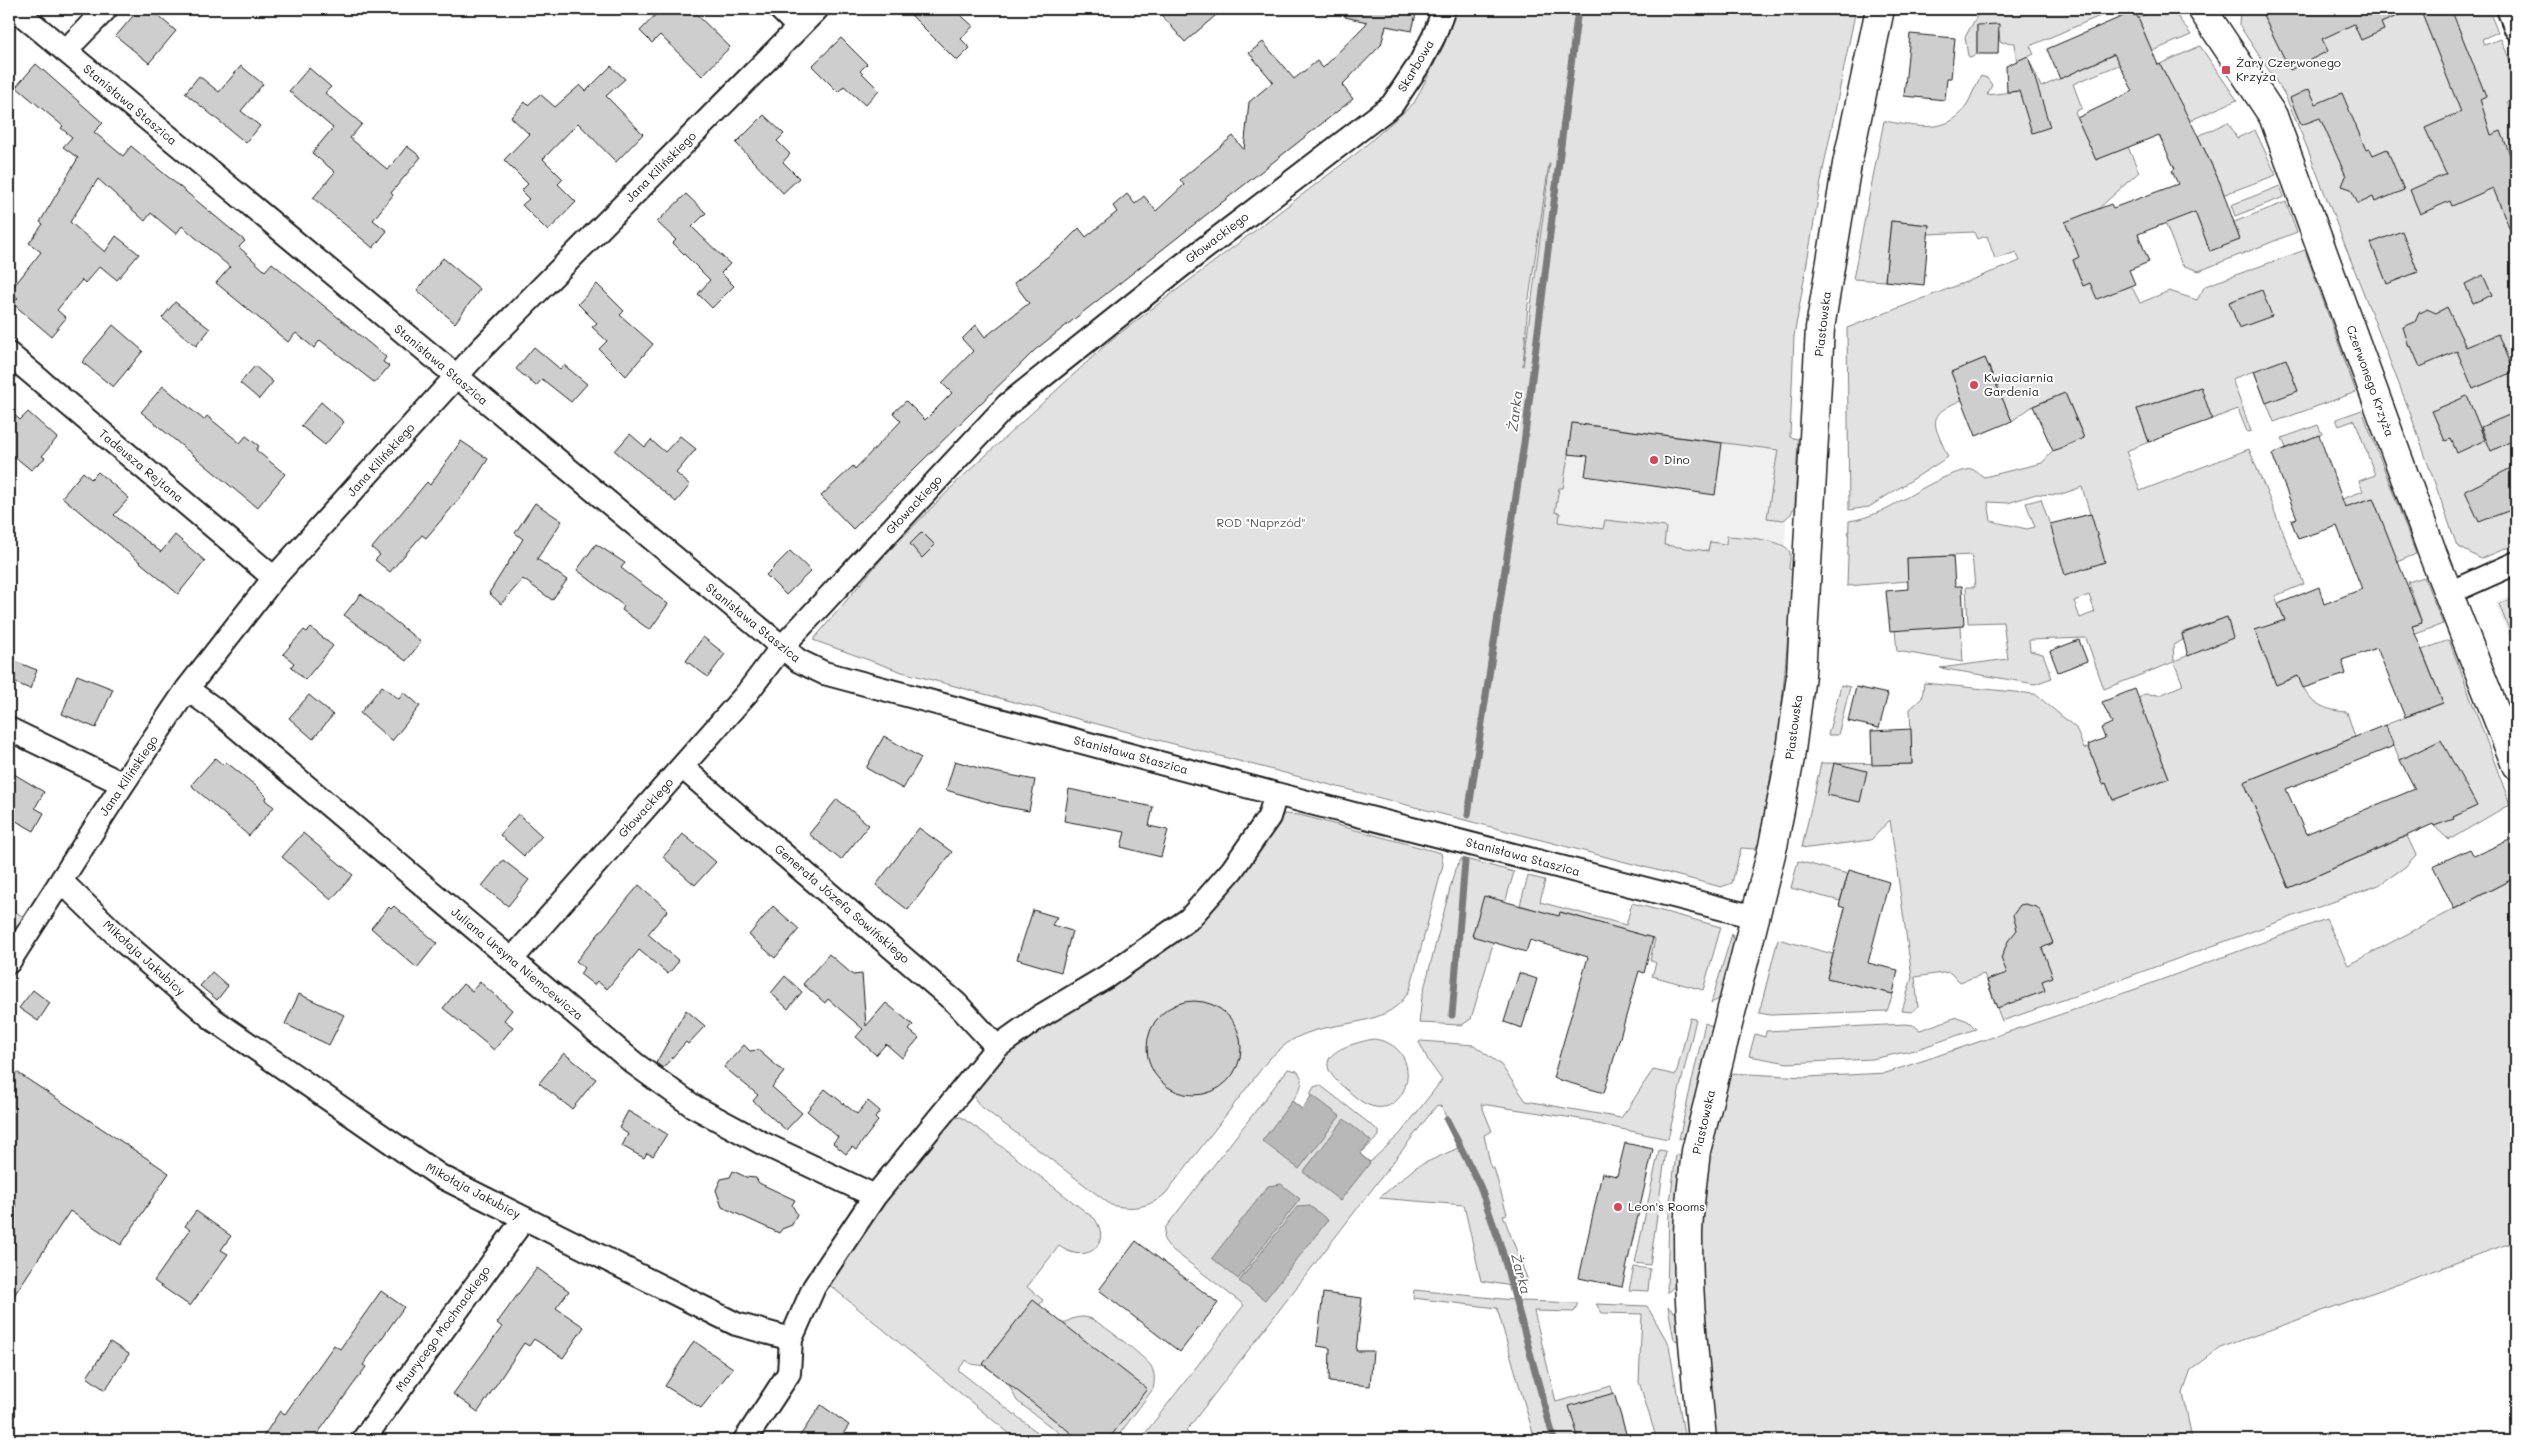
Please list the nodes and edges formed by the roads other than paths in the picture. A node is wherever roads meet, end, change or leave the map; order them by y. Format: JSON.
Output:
{"nodes":[{"id":1,"x":15,"y":9,"type":"edge"},
{"id":2,"x":106,"y":9,"type":"edge"},
{"id":3,"x":780,"y":9,"type":"edge"},
{"id":4,"x":817,"y":9,"type":"edge"},
{"id":5,"x":1444,"y":9,"type":"edge"},
{"id":6,"x":1880,"y":9,"type":"edge"},
{"id":7,"x":2202,"y":9,"type":"edge"},
{"id":8,"x":2508,"y":9,"type":"edge"},
{"id":9,"x":798,"y":27,"type":"junction"},
{"id":10,"x":2516,"y":29,"type":"edge"},
{"id":11,"x":65,"y":50,"type":"junction"},
{"id":12,"x":1378,"y":116,"type":"joint"},
{"id":13,"x":9,"y":354,"type":"edge"},
{"id":14,"x":456,"y":378,"type":"junction"},
{"id":15,"x":2516,"y":563,"type":"edge"},
{"id":16,"x":274,"y":578,"type":"junction"},
{"id":17,"x":2449,"y":593,"type":"junction"},
{"id":18,"x":781,"y":648,"type":"junction"},
{"id":19,"x":188,"y":689,"type":"junction"},
{"id":20,"x":9,"y":729,"type":"edge"},
{"id":21,"x":2516,"y":765,"type":"edge"},
{"id":22,"x":682,"y":767,"type":"junction"},
{"id":23,"x":122,"y":784,"type":"junction"},
{"id":24,"x":1276,"y":794,"type":"junction"},
{"id":25,"x":61,"y":881,"type":"junction"},
{"id":26,"x":1755,"y":917,"type":"junction"},
{"id":27,"x":512,"y":959,"type":"junction"},
{"id":28,"x":9,"y":962,"type":"edge"},
{"id":29,"x":997,"y":1047,"type":"junction"},
{"id":30,"x":875,"y":1196,"type":"junction"},
{"id":31,"x":524,"y":1218,"type":"junction"},
{"id":32,"x":791,"y":1339,"type":"junction"},
{"id":33,"x":363,"y":1440,"type":"edge"},
{"id":34,"x":745,"y":1440,"type":"edge"},
{"id":35,"x":1702,"y":1440,"type":"edge"}],
"edges":[{"from":1,"to":11,"type":"street","name":"Stanisława Staszica"},
{"from":2,"to":11,"type":"street"},
{"from":3,"to":9,"type":"street"},
{"from":4,"to":9,"type":"street","name":"Jana Kilińskiego"},
{"from":5,"to":12,"type":"street","name":"Skarbowa"},
{"from":6,"to":26,"type":"street","name":"Piastowska"},
{"from":7,"to":17,"type":"street","name":"Czerwonego Krzyża"},
{"from":8,"to":10,"type":"street"},
{"from":9,"to":14,"type":"street","name":"Jana Kilińskiego"},
{"from":11,"to":14,"type":"street","name":"Stanisława Staszica"},
{"from":12,"to":18,"type":"street","name":"Głowackiego"},
{"from":13,"to":16,"type":"street","name":"Tadeusza Rejtana"},
{"from":14,"to":16,"type":"street","name":"Jana Kilińskiego"},
{"from":14,"to":18,"type":"street","name":"Stanisława Staszica"},
{"from":15,"to":17,"type":"street"},
{"from":16,"to":19,"type":"street","name":"Jana Kilińskiego"},
{"from":17,"to":21,"type":"street","name":"Czerwonego Krzyża"},
{"from":18,"to":22,"type":"street","name":"Głowackiego"},
{"from":18,"to":24,"type":"street","name":"Stanisława Staszica"},
{"from":19,"to":23,"type":"street","name":"Jana Kilińskiego"},
{"from":19,"to":27,"type":"street","name":"Juliana Ursyna Niemcewicza"},
{"from":20,"to":23,"type":"street"},
{"from":22,"to":27,"type":"street","name":"Głowackiego"},
{"from":22,"to":29,"type":"street","name":"Generała Józefa Sowińskiego"},
{"from":23,"to":25,"type":"street","name":"Jana Kilińskiego"},
{"from":24,"to":26,"type":"street","name":"Stanisława Staszica"},
{"from":24,"to":29,"type":"street"},
{"from":25,"to":28,"type":"street","name":"Jana Kilińskiego"},
{"from":25,"to":31,"type":"street","name":"Mikołaja Jakubicy"},
{"from":26,"to":35,"type":"street","name":"Piastowska"},
{"from":27,"to":30,"type":"street","name":"Juliana Ursyna Niemcewicza"},
{"from":29,"to":30,"type":"street"},
{"from":30,"to":32,"type":"street"},
{"from":31,"to":32,"type":"street","name":"Mikołaja Jakubicy"},
{"from":31,"to":33,"type":"street","name":"Maurycego Mochnackiego"},
{"from":32,"to":34,"type":"street"}]}
